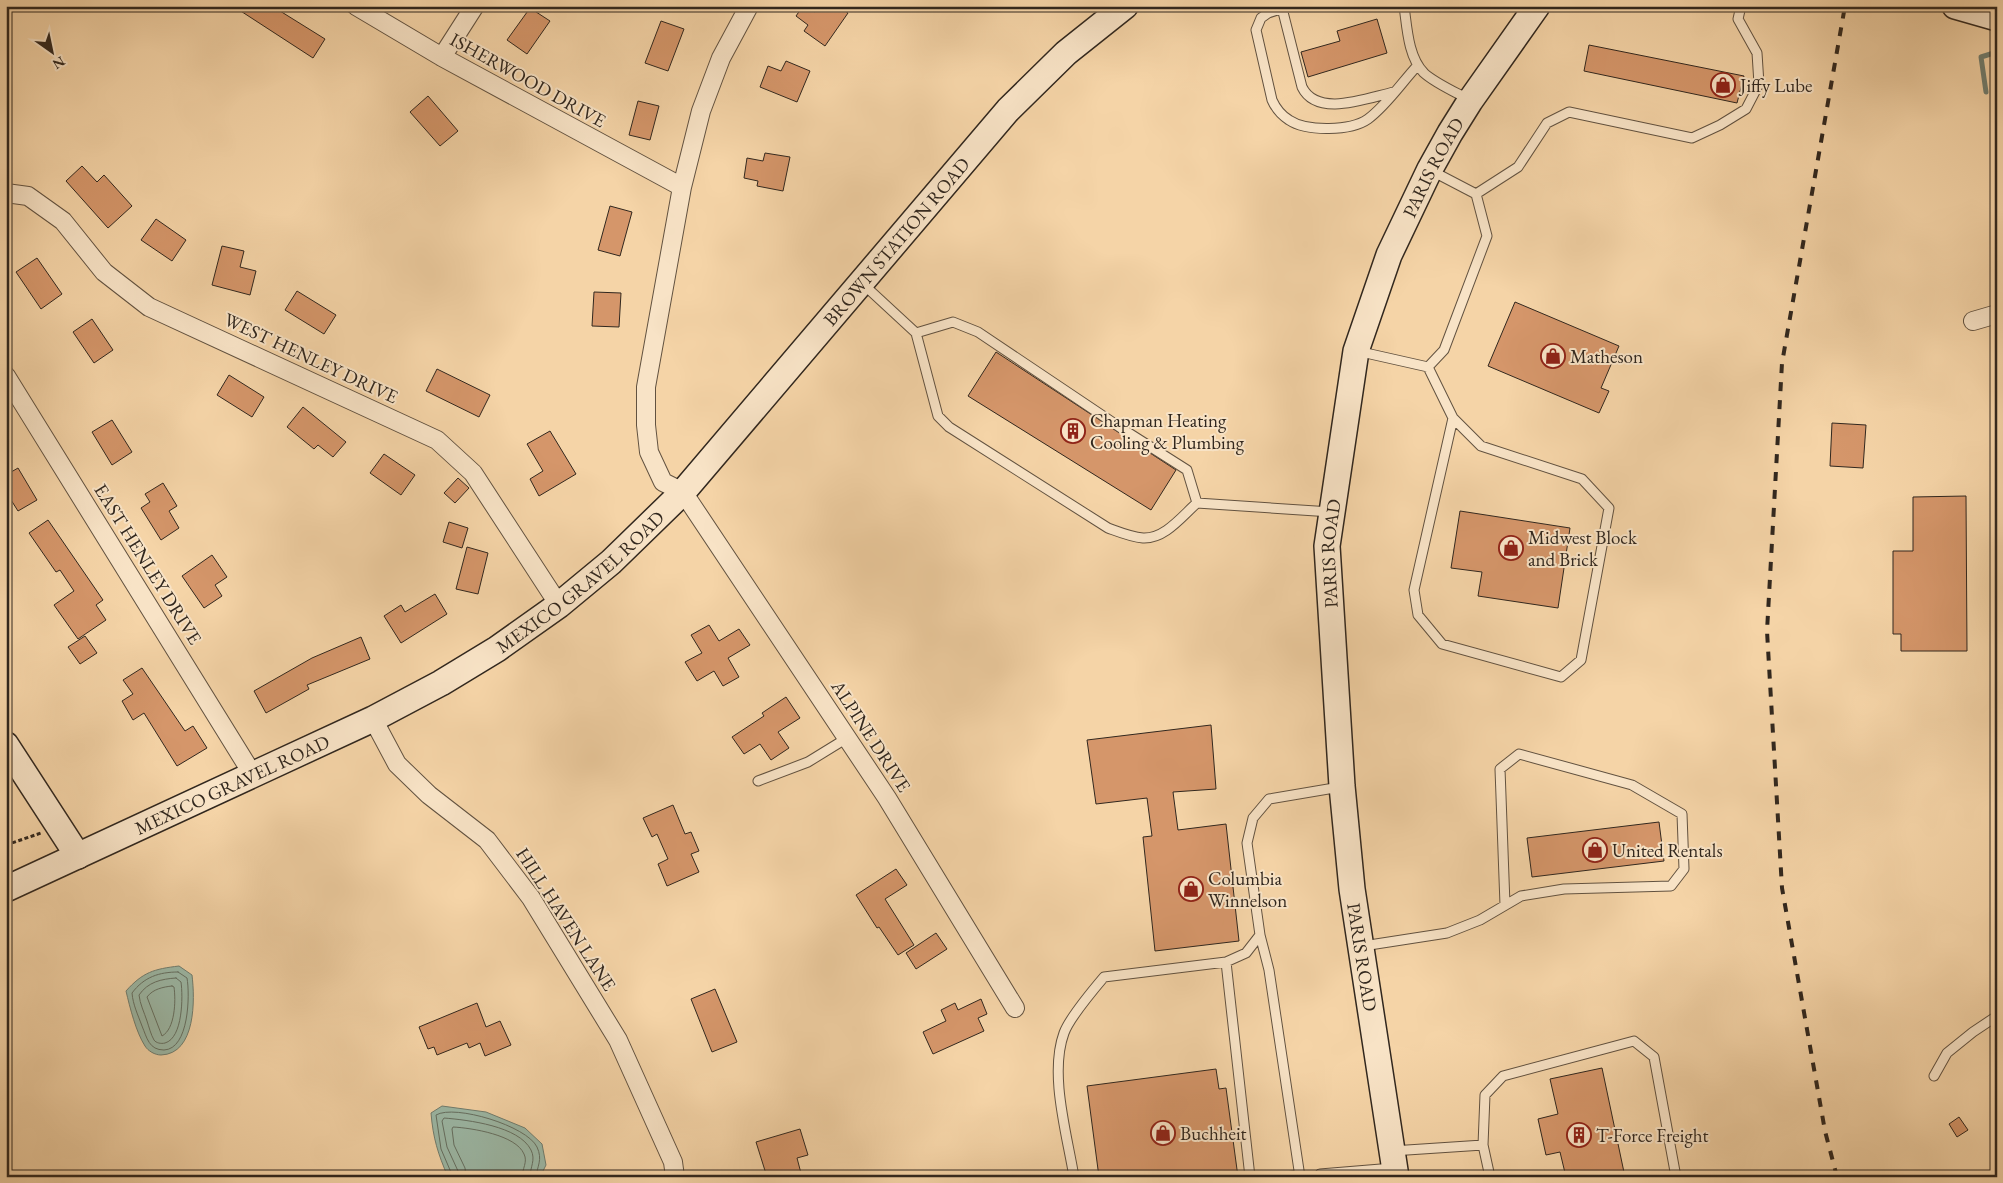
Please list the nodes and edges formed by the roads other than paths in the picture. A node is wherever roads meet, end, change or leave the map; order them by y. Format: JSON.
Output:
{"nodes":[{"id":1,"x":356,"y":6,"type":"edge"},
{"id":2,"x":749,"y":6,"type":"edge"},
{"id":3,"x":1125,"y":6,"type":"edge"},
{"id":4,"x":1404,"y":6,"type":"edge"},
{"id":5,"x":1741,"y":6,"type":"edge"},
{"id":6,"x":1955,"y":6,"type":"edge"},
{"id":7,"x":1286,"y":7,"type":"edge"},
{"id":8,"x":474,"y":8,"type":"dead end"},
{"id":9,"x":1537,"y":8,"type":"edge"},
{"id":10,"x":1997,"y":18,"type":"edge"},
{"id":11,"x":442,"y":57,"type":"junction"},
{"id":12,"x":1418,"y":65,"type":"junction"},
{"id":13,"x":1394,"y":92,"type":"junction"},
{"id":14,"x":1470,"y":101,"type":"junction"},
{"id":15,"x":1430,"y":170,"type":"junction"},
{"id":16,"x":682,"y":187,"type":"junction"},
{"id":17,"x":6,"y":194,"type":"edge"},
{"id":18,"x":1476,"y":194,"type":"junction"},
{"id":19,"x":862,"y":282,"type":"junction"},
{"id":20,"x":1997,"y":314,"type":"edge"},
{"id":21,"x":1973,"y":321,"type":"dead end"},
{"id":22,"x":916,"y":333,"type":"junction"},
{"id":23,"x":1356,"y":350,"type":"junction"},
{"id":24,"x":1428,"y":367,"type":"junction"},
{"id":25,"x":6,"y":376,"type":"edge"},
{"id":26,"x":1453,"y":418,"type":"junction"},
{"id":27,"x":683,"y":492,"type":"junction"},
{"id":28,"x":1197,"y":503,"type":"junction"},
{"id":29,"x":1332,"y":512,"type":"junction"},
{"id":30,"x":559,"y":605,"type":"junction"},
{"id":31,"x":373,"y":719,"type":"junction"},
{"id":32,"x":847,"y":738,"type":"junction"},
{"id":33,"x":6,"y":745,"type":"edge"},
{"id":34,"x":253,"y":775,"type":"junction"},
{"id":35,"x":758,"y":781,"type":"dead end"},
{"id":36,"x":1342,"y":786,"type":"junction"},
{"id":37,"x":78,"y":856,"type":"junction"},
{"id":38,"x":6,"y":889,"type":"edge"},
{"id":39,"x":1506,"y":905,"type":"junction"},
{"id":40,"x":1260,"y":934,"type":"junction"},
{"id":41,"x":1360,"y":946,"type":"junction"},
{"id":42,"x":1226,"y":962,"type":"junction"},
{"id":43,"x":1015,"y":1008,"type":"dead end"},
{"id":44,"x":1997,"y":1016,"type":"edge"},
{"id":45,"x":1934,"y":1076,"type":"dead end"},
{"id":46,"x":1483,"y":1145,"type":"junction"},
{"id":47,"x":1394,"y":1165,"type":"edge"},
{"id":48,"x":1300,"y":1176,"type":"edge"},
{"id":49,"x":675,"y":1177,"type":"edge"},
{"id":50,"x":1074,"y":1177,"type":"edge"},
{"id":51,"x":1250,"y":1177,"type":"edge"},
{"id":52,"x":1286,"y":1177,"type":"edge"},
{"id":53,"x":1318,"y":1177,"type":"edge"},
{"id":54,"x":1490,"y":1177,"type":"edge"},
{"id":55,"x":1676,"y":1177,"type":"edge"}],
"edges":[{"from":1,"to":11,"type":"street","name":"ISHERWOOD DRIVE"},
{"from":2,"to":16,"type":"street","name":"MEXICO GRAVEL ROAD"},
{"from":3,"to":19,"type":"street","name":"BROWN STATION ROAD"},
{"from":4,"to":12,"type":"lane"},
{"from":5,"to":18,"type":"lane"},
{"from":6,"to":10,"type":"street"},
{"from":7,"to":13,"type":"lane"},
{"from":7,"to":13,"type":"lane"},
{"from":8,"to":11,"type":"street"},
{"from":9,"to":14,"type":"street","name":"PARIS ROAD"},
{"from":11,"to":16,"type":"street","name":"ISHERWOOD DRIVE"},
{"from":12,"to":13,"type":"lane"},
{"from":12,"to":14,"type":"lane"},
{"from":14,"to":15,"type":"street","name":"PARIS ROAD"},
{"from":15,"to":18,"type":"lane"},
{"from":15,"to":23,"type":"street","name":"PARIS ROAD"},
{"from":16,"to":27,"type":"street","name":"MEXICO GRAVEL ROAD"},
{"from":17,"to":30,"type":"street","name":"WEST HENLEY DRIVE"},
{"from":18,"to":24,"type":"lane"},
{"from":19,"to":22,"type":"lane"},
{"from":19,"to":27,"type":"street","name":"BROWN STATION ROAD"},
{"from":20,"to":21,"type":"street"},
{"from":22,"to":28,"type":"lane"},
{"from":22,"to":28,"type":"lane"},
{"from":23,"to":24,"type":"lane"},
{"from":23,"to":29,"type":"street","name":"PARIS ROAD"},
{"from":24,"to":26,"type":"lane"},
{"from":25,"to":34,"type":"street","name":"EAST HENLEY DRIVE"},
{"from":26,"to":26,"type":"lane"},
{"from":27,"to":30,"type":"street","name":"MEXICO GRAVEL ROAD"},
{"from":27,"to":32,"type":"street","name":"ALPINE DRIVE"},
{"from":28,"to":29,"type":"lane"},
{"from":29,"to":36,"type":"street","name":"PARIS ROAD"},
{"from":30,"to":31,"type":"street","name":"MEXICO GRAVEL ROAD"},
{"from":31,"to":34,"type":"street","name":"MEXICO GRAVEL ROAD"},
{"from":31,"to":49,"type":"street","name":"HILL HAVEN LANE"},
{"from":32,"to":35,"type":"lane"},
{"from":32,"to":43,"type":"street","name":"ALPINE DRIVE"},
{"from":33,"to":37,"type":"street"},
{"from":34,"to":37,"type":"street","name":"MEXICO GRAVEL ROAD"},
{"from":36,"to":40,"type":"lane"},
{"from":36,"to":41,"type":"street","name":"PARIS ROAD"},
{"from":37,"to":38,"type":"street","name":"MEXICO GRAVEL ROAD"},
{"from":39,"to":39,"type":"lane"},
{"from":39,"to":41,"type":"lane"},
{"from":40,"to":42,"type":"lane"},
{"from":40,"to":48,"type":"lane"},
{"from":41,"to":47,"type":"street","name":"PARIS ROAD"},
{"from":42,"to":50,"type":"lane"},
{"from":42,"to":51,"type":"lane"},
{"from":44,"to":45,"type":"lane"},
{"from":46,"to":47,"type":"lane"},
{"from":46,"to":54,"type":"lane"},
{"from":46,"to":55,"type":"lane"},
{"from":47,"to":53,"type":"lane"},
{"from":48,"to":52,"type":"lane"}]}
